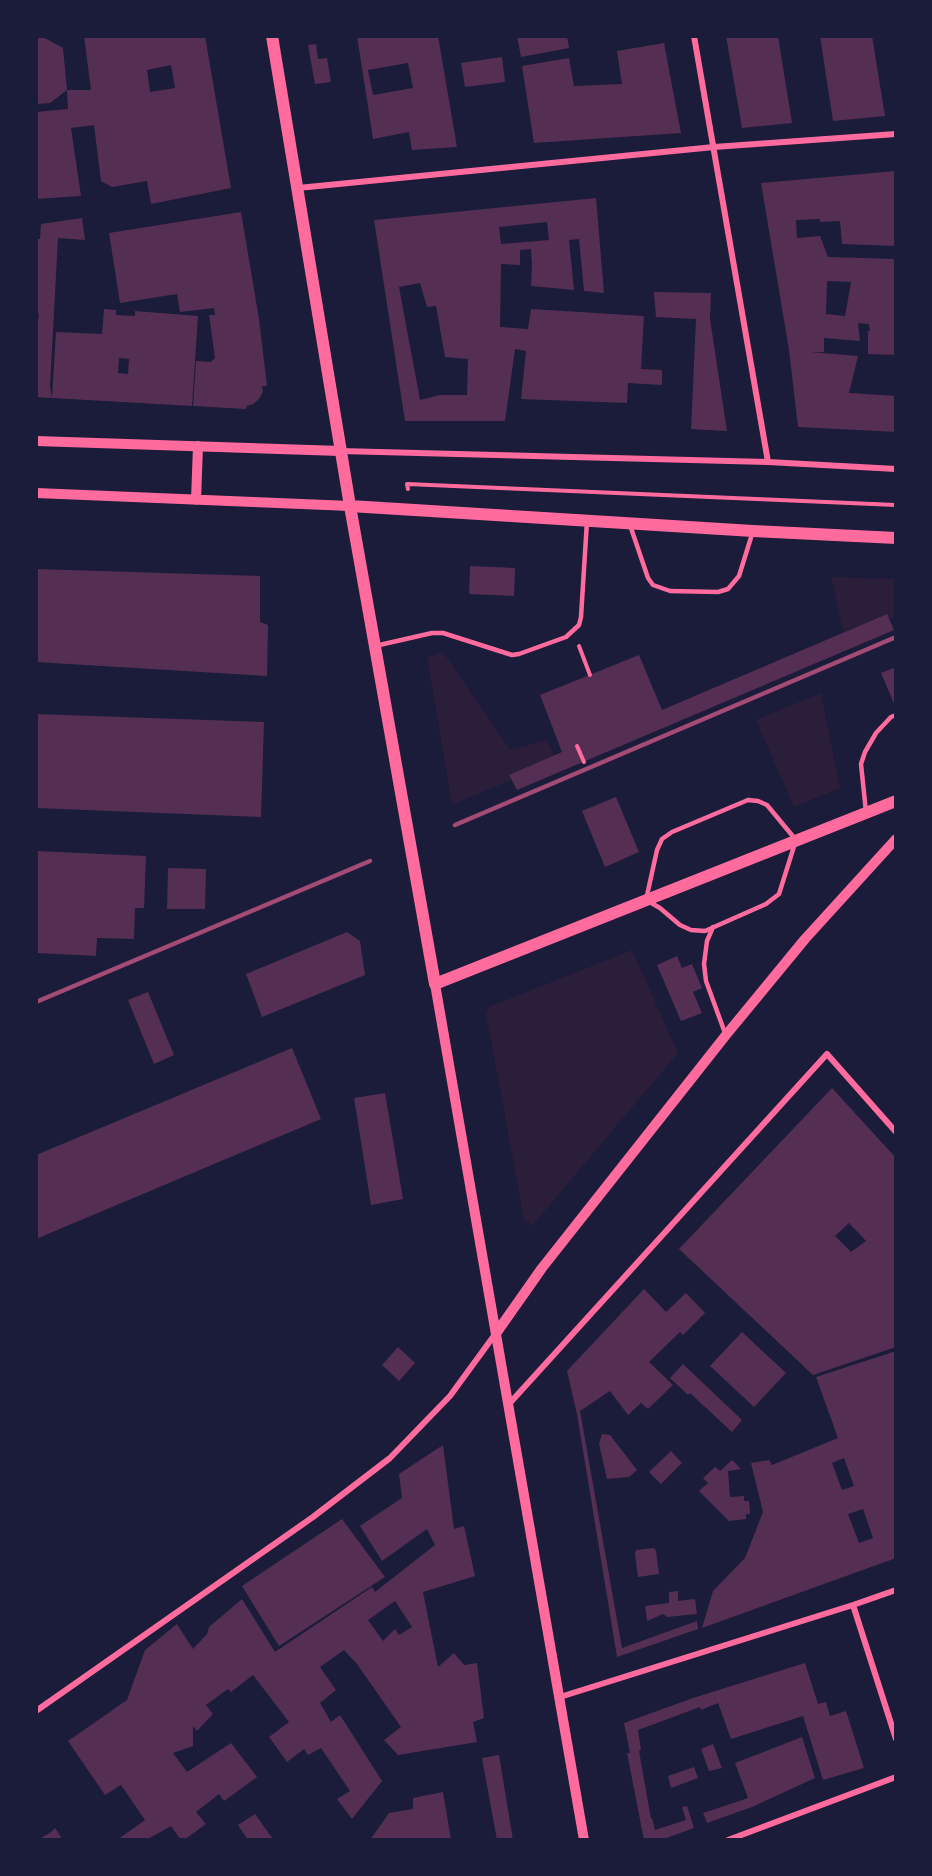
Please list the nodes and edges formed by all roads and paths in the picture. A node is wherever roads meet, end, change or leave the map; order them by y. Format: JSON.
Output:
{"nodes":[{"id":1,"x":272,"y":36,"type":"edge"},
{"id":2,"x":694,"y":36,"type":"edge"},
{"id":3,"x":896,"y":134,"type":"edge"},
{"id":4,"x":714,"y":147,"type":"junction"},
{"id":5,"x":297,"y":188,"type":"junction"},
{"id":6,"x":36,"y":441,"type":"edge"},
{"id":7,"x":198,"y":446,"type":"junction"},
{"id":8,"x":340,"y":451,"type":"junction"},
{"id":9,"x":768,"y":462,"type":"junction"},
{"id":10,"x":896,"y":469,"type":"edge"},
{"id":11,"x":36,"y":493,"type":"edge"},
{"id":12,"x":196,"y":500,"type":"junction"},
{"id":13,"x":896,"y":505,"type":"edge"},
{"id":14,"x":350,"y":507,"type":"junction"},
{"id":15,"x":412,"y":511,"type":"junction"},
{"id":16,"x":587,"y":521,"type":"junction"},
{"id":17,"x":629,"y":524,"type":"junction"},
{"id":18,"x":753,"y":531,"type":"junction"},
{"id":19,"x":896,"y":538,"type":"edge"},
{"id":20,"x":573,"y":631,"type":"junction"},
{"id":21,"x":375,"y":646,"type":"junction"},
{"id":22,"x":590,"y":675,"type":"dead end"},
{"id":23,"x":896,"y":715,"type":"edge"},
{"id":24,"x":577,"y":746,"type":"dead end"},
{"id":25,"x":584,"y":762,"type":"dead end"},
{"id":26,"x":896,"y":801,"type":"edge"},
{"id":27,"x":866,"y":812,"type":"junction"},
{"id":28,"x":896,"y":839,"type":"edge"},
{"id":29,"x":796,"y":840,"type":"junction"},
{"id":30,"x":646,"y":900,"type":"junction"},
{"id":31,"x":712,"y":927,"type":"junction"},
{"id":32,"x":435,"y":984,"type":"junction"},
{"id":33,"x":726,"y":1035,"type":"junction"},
{"id":34,"x":896,"y":1132,"type":"edge"},
{"id":35,"x":496,"y":1332,"type":"junction"},
{"id":36,"x":509,"y":1404,"type":"junction"},
{"id":37,"x":896,"y":1590,"type":"edge"},
{"id":38,"x":853,"y":1605,"type":"junction"},
{"id":39,"x":560,"y":1697,"type":"junction"},
{"id":40,"x":36,"y":1711,"type":"edge"},
{"id":41,"x":896,"y":1739,"type":"edge"},
{"id":42,"x":896,"y":1777,"type":"edge"},
{"id":43,"x":584,"y":1840,"type":"edge"},
{"id":44,"x":728,"y":1840,"type":"edge"}],
"edges":[{"from":1,"to":5,"type":"main road"},
{"from":2,"to":4,"type":"street"},
{"from":3,"to":4,"type":"street"},
{"from":4,"to":5,"type":"street"},
{"from":4,"to":9,"type":"street"},
{"from":5,"to":8,"type":"main road"},
{"from":6,"to":7,"type":"street"},
{"from":7,"to":8,"type":"street"},
{"from":7,"to":12,"type":"street"},
{"from":8,"to":9,"type":"street"},
{"from":8,"to":14,"type":"main road"},
{"from":9,"to":10,"type":"street"},
{"from":11,"to":12,"type":"street"},
{"from":12,"to":14,"type":"street"},
{"from":13,"to":15,"type":"path"},
{"from":14,"to":15,"type":"main road"},
{"from":14,"to":21,"type":"main road"},
{"from":15,"to":16,"type":"main road"},
{"from":16,"to":17,"type":"main road"},
{"from":16,"to":20,"type":"lane"},
{"from":17,"to":18,"type":"main road"},
{"from":17,"to":18,"type":"lane"},
{"from":18,"to":19,"type":"main road"},
{"from":20,"to":21,"type":"lane"},
{"from":20,"to":22,"type":"path"},
{"from":21,"to":32,"type":"main road"},
{"from":23,"to":27,"type":"lane"},
{"from":24,"to":25,"type":"path"},
{"from":26,"to":27,"type":"main road"},
{"from":27,"to":29,"type":"main road"},
{"from":28,"to":33,"type":"street"},
{"from":29,"to":30,"type":"main road"},
{"from":29,"to":30,"type":"lane"},
{"from":29,"to":31,"type":"lane"},
{"from":30,"to":31,"type":"lane"},
{"from":30,"to":32,"type":"main road"},
{"from":31,"to":33,"type":"lane"},
{"from":32,"to":35,"type":"street"},
{"from":33,"to":35,"type":"street"},
{"from":34,"to":36,"type":"street"},
{"from":35,"to":36,"type":"street"},
{"from":35,"to":40,"type":"street"},
{"from":36,"to":39,"type":"street"},
{"from":37,"to":38,"type":"street"},
{"from":38,"to":39,"type":"street"},
{"from":38,"to":41,"type":"street"},
{"from":39,"to":43,"type":"street"},
{"from":42,"to":44,"type":"street"}]}
